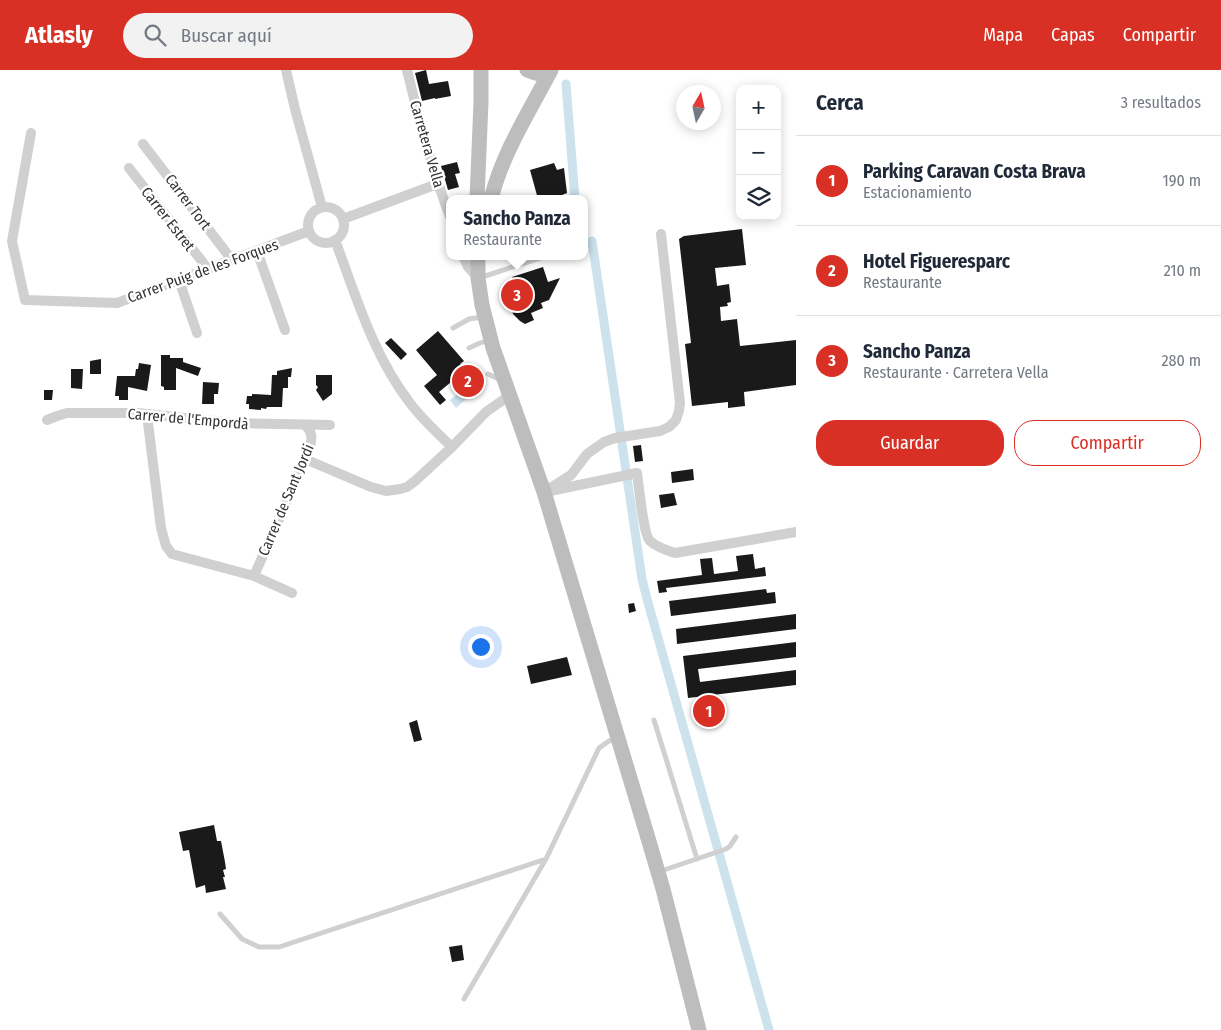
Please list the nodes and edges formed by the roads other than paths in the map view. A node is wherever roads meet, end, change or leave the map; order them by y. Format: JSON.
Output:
{"nodes":[{"id":1,"x":286,"y":70,"type":"edge"},
{"id":2,"x":407,"y":70,"type":"edge"},
{"id":3,"x":481,"y":70,"type":"edge"},
{"id":4,"x":527,"y":70,"type":"edge"},
{"id":5,"x":550,"y":71,"type":"edge"},
{"id":6,"x":30,"y":133,"type":"dead end"},
{"id":7,"x":143,"y":144,"type":"dead end"},
{"id":8,"x":128,"y":168,"type":"dead end"},
{"id":9,"x":438,"y":184,"type":"junction"},
{"id":10,"x":477,"y":195,"type":"edge"},
{"id":11,"x":492,"y":195,"type":"edge"},
{"id":12,"x":322,"y":207,"type":"junction"},
{"id":13,"x":446,"y":207,"type":"edge"},
{"id":14,"x":343,"y":220,"type":"junction"},
{"id":15,"x":310,"y":231,"type":"junction"},
{"id":16,"x":661,"y":234,"type":"dead end"},
{"id":17,"x":335,"y":240,"type":"junction"},
{"id":18,"x":257,"y":251,"type":"junction"},
{"id":19,"x":232,"y":260,"type":"junction"},
{"id":20,"x":465,"y":260,"type":"edge"},
{"id":21,"x":512,"y":260,"type":"edge"},
{"id":22,"x":479,"y":264,"type":"edge"},
{"id":23,"x":208,"y":269,"type":"junction"},
{"id":24,"x":179,"y":280,"type":"junction"},
{"id":25,"x":484,"y":316,"type":"junction"},
{"id":26,"x":453,"y":328,"type":"dead end"},
{"id":27,"x":285,"y":330,"type":"dead end"},
{"id":28,"x":197,"y":333,"type":"dead end"},
{"id":29,"x":491,"y":340,"type":"junction"},
{"id":30,"x":469,"y":348,"type":"dead end"},
{"id":31,"x":488,"y":374,"type":"dead end"},
{"id":32,"x":507,"y":388,"type":"junction"},
{"id":33,"x":148,"y":414,"type":"junction"},
{"id":34,"x":47,"y":420,"type":"dead end"},
{"id":35,"x":305,"y":425,"type":"junction"},
{"id":36,"x":330,"y":425,"type":"dead end"},
{"id":37,"x":452,"y":447,"type":"junction"},
{"id":38,"x":305,"y":459,"type":"junction"},
{"id":39,"x":544,"y":492,"type":"junction"},
{"id":40,"x":796,"y":532,"type":"edge"},
{"id":41,"x":254,"y":576,"type":"junction"},
{"id":42,"x":292,"y":593,"type":"dead end"},
{"id":43,"x":654,"y":720,"type":"dead end"},
{"id":44,"x":618,"y":738,"type":"junction"},
{"id":45,"x":736,"y":837,"type":"dead end"},
{"id":46,"x":546,"y":859,"type":"junction"},
{"id":47,"x":697,"y":859,"type":"junction"},
{"id":48,"x":658,"y":872,"type":"junction"},
{"id":49,"x":220,"y":914,"type":"dead end"},
{"id":50,"x":464,"y":999,"type":"dead end"},
{"id":51,"x":699,"y":1030,"type":"edge"}],
"edges":[{"from":1,"to":12,"type":"street"},
{"from":2,"to":9,"type":"street","name":"Carretera Vella"},
{"from":3,"to":10,"type":"main road"},
{"from":4,"to":5,"type":"main road"},
{"from":5,"to":11,"type":"main road"},
{"from":6,"to":24,"type":"street","name":"Carrer Puig de les Forques"},
{"from":7,"to":19,"type":"street","name":"Carrer Tort"},
{"from":8,"to":23,"type":"street","name":"Carrer Estret"},
{"from":9,"to":13,"type":"street","name":"Carretera Vella"},
{"from":9,"to":14,"type":"street"},
{"from":12,"to":14,"type":"street"},
{"from":12,"to":15,"type":"street"},
{"from":14,"to":17,"type":"street"},
{"from":15,"to":17,"type":"street"},
{"from":15,"to":18,"type":"street","name":"Carrer Puig de les Forques"},
{"from":16,"to":39,"type":"street"},
{"from":17,"to":37,"type":"street"},
{"from":18,"to":19,"type":"street","name":"Carrer Puig de les Forques"},
{"from":18,"to":27,"type":"street"},
{"from":19,"to":23,"type":"street","name":"Carrer Puig de les Forques"},
{"from":20,"to":22,"type":"street"},
{"from":21,"to":22,"type":"lane"},
{"from":22,"to":25,"type":"main road"},
{"from":23,"to":24,"type":"street","name":"Carrer Puig de les Forques"},
{"from":24,"to":28,"type":"street"},
{"from":25,"to":26,"type":"lane"},
{"from":25,"to":29,"type":"main road"},
{"from":29,"to":30,"type":"lane"},
{"from":29,"to":32,"type":"main road"},
{"from":31,"to":32,"type":"lane"},
{"from":32,"to":37,"type":"street"},
{"from":32,"to":39,"type":"main road"},
{"from":33,"to":34,"type":"street","name":"Carrer de l'Empordà"},
{"from":33,"to":35,"type":"street","name":"Carrer de l'Empordà"},
{"from":33,"to":41,"type":"street"},
{"from":35,"to":36,"type":"street","name":"Carrer de l'Empordà"},
{"from":35,"to":38,"type":"street","name":"Carrer de Sant Jordi"},
{"from":37,"to":38,"type":"street"},
{"from":38,"to":41,"type":"street","name":"Carrer de Sant Jordi"},
{"from":39,"to":40,"type":"street"},
{"from":39,"to":44,"type":"main road"},
{"from":41,"to":42,"type":"street"},
{"from":43,"to":47,"type":"lane"},
{"from":44,"to":46,"type":"lane"},
{"from":44,"to":48,"type":"main road"},
{"from":45,"to":47,"type":"lane"},
{"from":46,"to":49,"type":"lane"},
{"from":46,"to":50,"type":"lane"},
{"from":47,"to":48,"type":"lane"},
{"from":48,"to":51,"type":"main road"}]}
